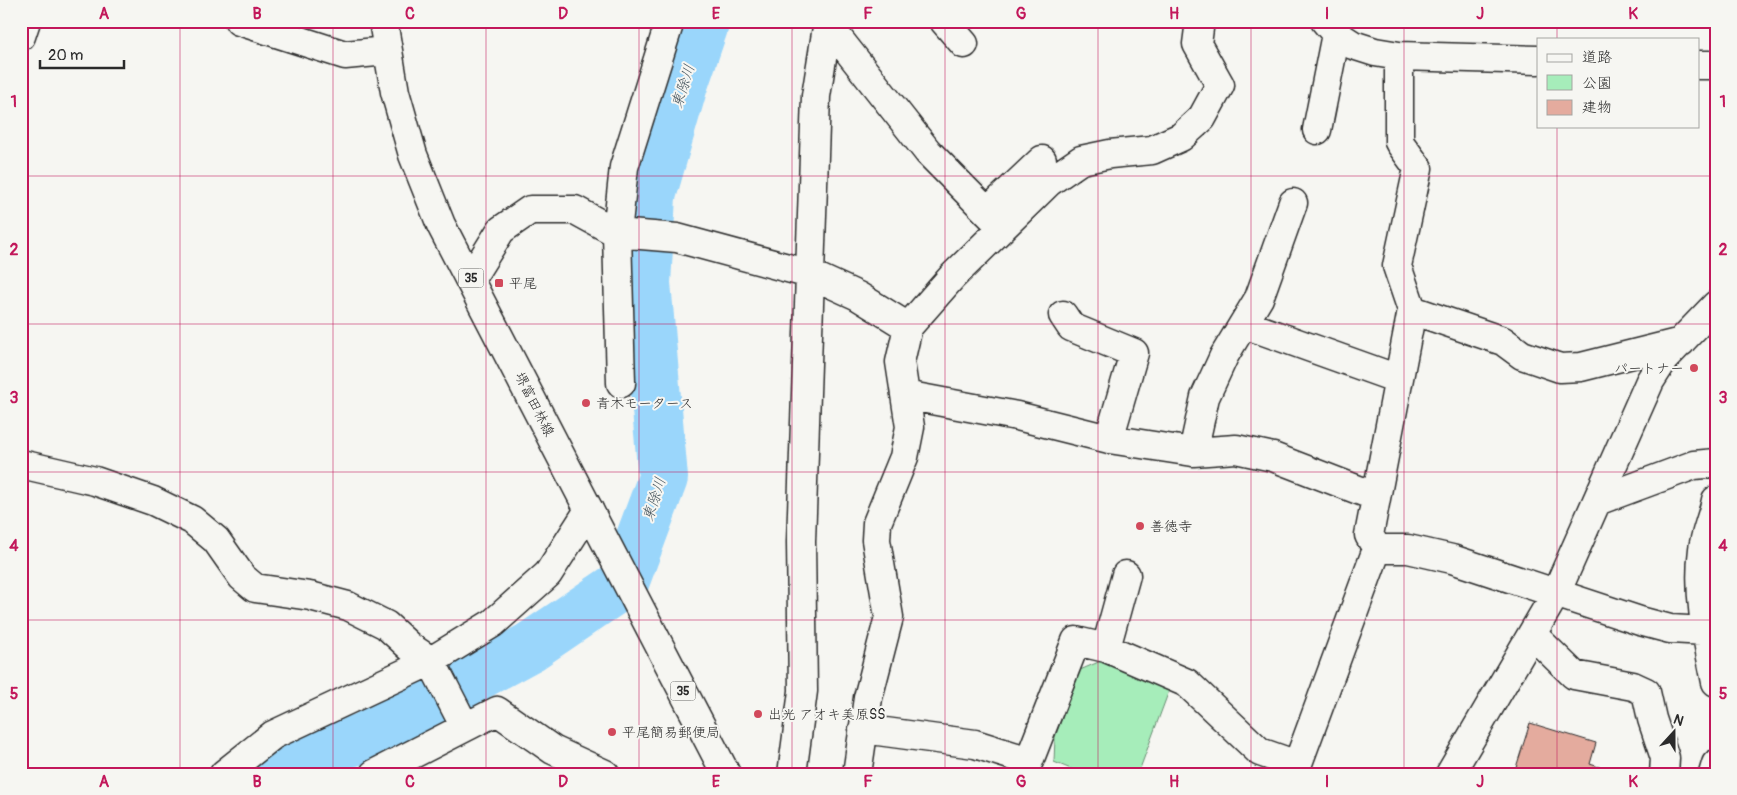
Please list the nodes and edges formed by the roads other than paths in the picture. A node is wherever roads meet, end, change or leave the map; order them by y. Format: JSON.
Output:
{"nodes":[{"id":1,"x":26,"y":21,"type":"edge"},
{"id":2,"x":239,"y":21,"type":"edge"},
{"id":3,"x":383,"y":21,"type":"edge"},
{"id":4,"x":670,"y":21,"type":"edge"},
{"id":5,"x":944,"y":21,"type":"edge"},
{"id":6,"x":1200,"y":21,"type":"edge"},
{"id":7,"x":828,"y":23,"type":"edge"},
{"id":8,"x":1331,"y":28,"type":"edge"},
{"id":9,"x":21,"y":36,"type":"edge"},
{"id":10,"x":964,"y":44,"type":"dead end"},
{"id":11,"x":386,"y":51,"type":"junction"},
{"id":12,"x":1399,"y":56,"type":"junction"},
{"id":13,"x":1537,"y":60,"type":"edge"},
{"id":14,"x":1700,"y":65,"type":"edge"},
{"id":15,"x":1716,"y":65,"type":"edge"},
{"id":16,"x":1316,"y":130,"type":"dead end"},
{"id":17,"x":1042,"y":160,"type":"dead end"},
{"id":18,"x":1293,"y":203,"type":"dead end"},
{"id":19,"x":995,"y":220,"type":"junction"},
{"id":20,"x":619,"y":233,"type":"junction"},
{"id":21,"x":810,"y":274,"type":"junction"},
{"id":22,"x":471,"y":278,"type":"junction"},
{"id":23,"x":1716,"y":305,"type":"edge"},
{"id":24,"x":1412,"y":310,"type":"junction"},
{"id":25,"x":1063,"y":315,"type":"dead end"},
{"id":26,"x":1244,"y":324,"type":"junction"},
{"id":27,"x":908,"y":327,"type":"junction"},
{"id":28,"x":1680,"y":342,"type":"junction"},
{"id":29,"x":1398,"y":379,"type":"junction"},
{"id":30,"x":621,"y":383,"type":"dead end"},
{"id":31,"x":905,"y":395,"type":"junction"},
{"id":32,"x":1110,"y":439,"type":"junction"},
{"id":33,"x":1193,"y":452,"type":"junction"},
{"id":34,"x":1713,"y":463,"type":"edge"},
{"id":35,"x":21,"y":464,"type":"edge"},
{"id":36,"x":1374,"y":496,"type":"junction"},
{"id":37,"x":1716,"y":500,"type":"edge"},
{"id":38,"x":1597,"y":501,"type":"junction"},
{"id":39,"x":592,"y":516,"type":"junction"},
{"id":40,"x":1377,"y":549,"type":"junction"},
{"id":41,"x":1126,"y":575,"type":"dead end"},
{"id":42,"x":1556,"y":593,"type":"junction"},
{"id":43,"x":1706,"y":631,"type":"junction"},
{"id":44,"x":1532,"y":634,"type":"junction"},
{"id":45,"x":1106,"y":648,"type":"junction"},
{"id":46,"x":431,"y":661,"type":"junction"},
{"id":47,"x":1716,"y":682,"type":"edge"},
{"id":48,"x":465,"y":728,"type":"junction"},
{"id":49,"x":863,"y":729,"type":"junction"},
{"id":50,"x":1716,"y":764,"type":"edge"},
{"id":51,"x":1296,"y":770,"type":"edge"},
{"id":52,"x":224,"y":774,"type":"edge"},
{"id":53,"x":374,"y":774,"type":"edge"},
{"id":54,"x":605,"y":774,"type":"edge"},
{"id":55,"x":726,"y":774,"type":"edge"},
{"id":56,"x":792,"y":774,"type":"edge"},
{"id":57,"x":857,"y":774,"type":"edge"},
{"id":58,"x":1450,"y":774,"type":"edge"},
{"id":59,"x":1664,"y":774,"type":"edge"},
{"id":60,"x":1713,"y":774,"type":"edge"}],
"edges":[{"from":1,"to":9,"type":"street"},
{"from":2,"to":11,"type":"street"},
{"from":3,"to":11,"type":"street","name":"堺富田林線","number":"35"},
{"from":4,"to":20,"type":"street"},
{"from":5,"to":10,"type":"street"},
{"from":6,"to":19,"type":"street"},
{"from":7,"to":19,"type":"street"},
{"from":7,"to":21,"type":"street"},
{"from":8,"to":12,"type":"street"},
{"from":8,"to":16,"type":"street"},
{"from":11,"to":22,"type":"street","name":"堺富田林線","number":"35"},
{"from":12,"to":13,"type":"street"},
{"from":12,"to":24,"type":"street"},
{"from":14,"to":15,"type":"street"},
{"from":17,"to":19,"type":"street"},
{"from":18,"to":26,"type":"street"},
{"from":19,"to":27,"type":"street"},
{"from":20,"to":21,"type":"street"},
{"from":20,"to":22,"type":"street"},
{"from":20,"to":30,"type":"street"},
{"from":21,"to":27,"type":"street"},
{"from":21,"to":56,"type":"street"},
{"from":22,"to":39,"type":"street","name":"堺富田林線","number":"35"},
{"from":23,"to":28,"type":"street"},
{"from":24,"to":28,"type":"street"},
{"from":24,"to":29,"type":"street"},
{"from":25,"to":32,"type":"street"},
{"from":26,"to":29,"type":"street"},
{"from":26,"to":33,"type":"street"},
{"from":27,"to":31,"type":"street"},
{"from":28,"to":38,"type":"street"},
{"from":29,"to":36,"type":"street"},
{"from":31,"to":32,"type":"street"},
{"from":31,"to":49,"type":"street"},
{"from":32,"to":33,"type":"street"},
{"from":33,"to":36,"type":"street"},
{"from":34,"to":37,"type":"street"},
{"from":34,"to":38,"type":"street"},
{"from":35,"to":46,"type":"street"},
{"from":36,"to":40,"type":"street"},
{"from":37,"to":43,"type":"street"},
{"from":38,"to":42,"type":"street"},
{"from":39,"to":46,"type":"street"},
{"from":39,"to":55,"type":"street","name":"堺富田林線","number":"35"},
{"from":40,"to":42,"type":"street"},
{"from":40,"to":51,"type":"street"},
{"from":41,"to":45,"type":"street"},
{"from":42,"to":43,"type":"street"},
{"from":42,"to":44,"type":"street"},
{"from":43,"to":47,"type":"street"},
{"from":44,"to":58,"type":"street"},
{"from":44,"to":59,"type":"street"},
{"from":45,"to":49,"type":"street"},
{"from":45,"to":51,"type":"street"},
{"from":46,"to":48,"type":"street"},
{"from":46,"to":52,"type":"street"},
{"from":48,"to":53,"type":"street"},
{"from":48,"to":54,"type":"street"},
{"from":49,"to":57,"type":"street"},
{"from":50,"to":60,"type":"street"}]}
